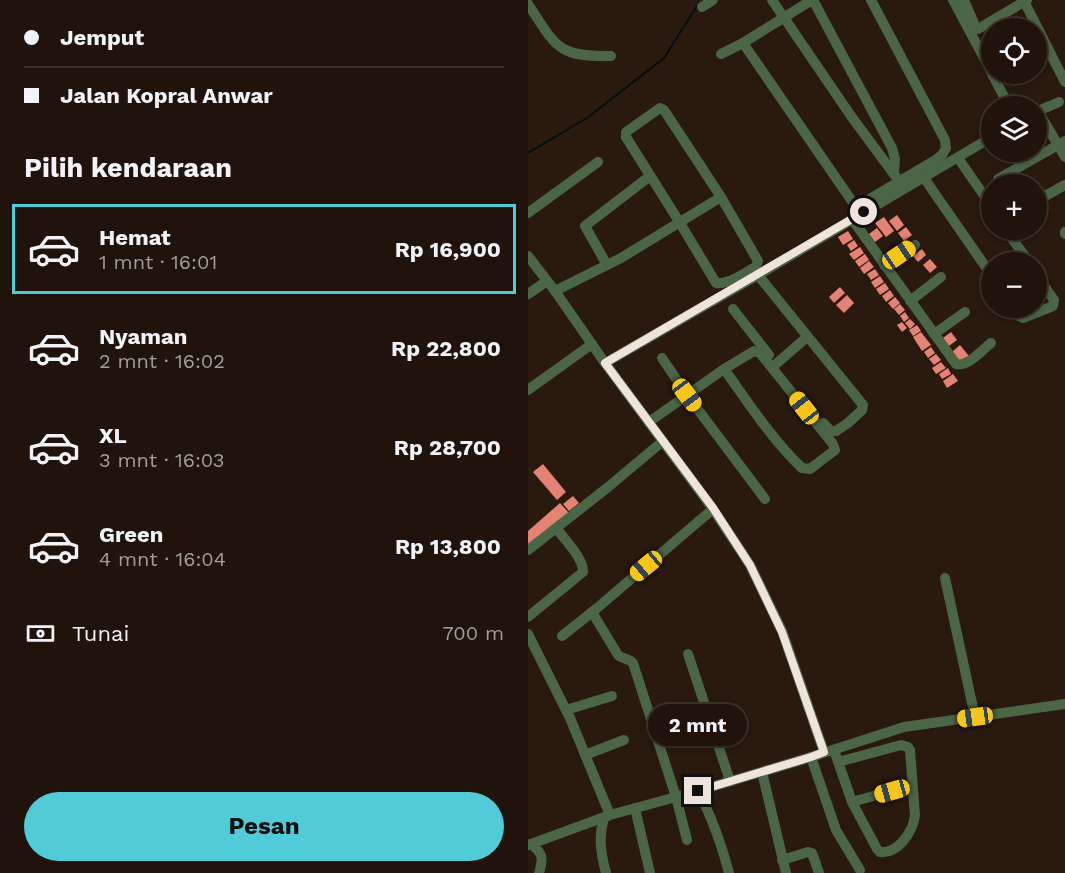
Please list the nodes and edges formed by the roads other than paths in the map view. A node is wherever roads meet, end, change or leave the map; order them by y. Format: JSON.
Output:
{"nodes":[{"id":1,"x":713,"y":0,"type":"edge"},
{"id":2,"x":772,"y":0,"type":"edge"},
{"id":3,"x":812,"y":0,"type":"edge"},
{"id":4,"x":871,"y":0,"type":"edge"},
{"id":5,"x":953,"y":0,"type":"edge"},
{"id":6,"x":964,"y":0,"type":"edge"},
{"id":7,"x":1025,"y":1,"type":"edge"},
{"id":8,"x":528,"y":4,"type":"edge"},
{"id":9,"x":702,"y":7,"type":"dead end"},
{"id":10,"x":783,"y":18,"type":"junction"},
{"id":11,"x":743,"y":43,"type":"junction"},
{"id":12,"x":981,"y":52,"type":"edge"},
{"id":13,"x":721,"y":54,"type":"dead end"},
{"id":14,"x":611,"y":56,"type":"dead end"},
{"id":15,"x":1065,"y":82,"type":"edge"},
{"id":16,"x":1059,"y":102,"type":"dead end"},
{"id":17,"x":869,"y":104,"type":"junction"},
{"id":18,"x":1047,"y":107,"type":"edge"},
{"id":19,"x":851,"y":116,"type":"junction"},
{"id":20,"x":1047,"y":124,"type":"edge"},
{"id":21,"x":1061,"y":143,"type":"edge"},
{"id":22,"x":981,"y":144,"type":"edge"},
{"id":23,"x":1065,"y":157,"type":"edge"},
{"id":24,"x":958,"y":158,"type":"junction"},
{"id":25,"x":598,"y":162,"type":"dead end"},
{"id":26,"x":1007,"y":174,"type":"edge"},
{"id":27,"x":650,"y":176,"type":"junction"},
{"id":28,"x":896,"y":177,"type":"junction"},
{"id":29,"x":924,"y":178,"type":"junction"},
{"id":30,"x":1065,"y":185,"type":"edge"},
{"id":31,"x":981,"y":191,"type":"edge"},
{"id":32,"x":1047,"y":195,"type":"edge"},
{"id":33,"x":721,"y":197,"type":"junction"},
{"id":34,"x":529,"y":209,"type":"edge"},
{"id":35,"x":852,"y":219,"type":"junction"},
{"id":36,"x":680,"y":223,"type":"junction"},
{"id":37,"x":915,"y":245,"type":"dead end"},
{"id":38,"x":528,"y":256,"type":"edge"},
{"id":39,"x":981,"y":260,"type":"edge"},
{"id":40,"x":607,"y":265,"type":"junction"},
{"id":41,"x":884,"y":265,"type":"junction"},
{"id":42,"x":758,"y":275,"type":"junction"},
{"id":43,"x":941,"y":277,"type":"dead end"},
{"id":44,"x":547,"y":281,"type":"junction"},
{"id":45,"x":1047,"y":290,"type":"edge"},
{"id":46,"x":555,"y":291,"type":"junction"},
{"id":47,"x":528,"y":294,"type":"edge"},
{"id":48,"x":910,"y":301,"type":"junction"},
{"id":49,"x":1047,"y":307,"type":"edge"},
{"id":50,"x":733,"y":309,"type":"dead end"},
{"id":51,"x":965,"y":312,"type":"dead end"},
{"id":52,"x":934,"y":334,"type":"junction"},
{"id":53,"x":807,"y":337,"type":"junction"},
{"id":54,"x":991,"y":343,"type":"dead end"},
{"id":55,"x":592,"y":344,"type":"junction"},
{"id":56,"x":662,"y":358,"type":"dead end"},
{"id":57,"x":605,"y":363,"type":"junction"},
{"id":58,"x":776,"y":364,"type":"junction"},
{"id":59,"x":724,"y":369,"type":"junction"},
{"id":60,"x":528,"y":390,"type":"edge"},
{"id":61,"x":687,"y":395,"type":"junction"},
{"id":62,"x":649,"y":422,"type":"junction"},
{"id":63,"x":663,"y":441,"type":"junction"},
{"id":64,"x":765,"y":500,"type":"dead end"},
{"id":65,"x":713,"y":508,"type":"junction"},
{"id":66,"x":557,"y":529,"type":"junction"},
{"id":67,"x":528,"y":550,"type":"edge"},
{"id":68,"x":945,"y":579,"type":"dead end"},
{"id":69,"x":592,"y":612,"type":"junction"},
{"id":70,"x":528,"y":617,"type":"edge"},
{"id":71,"x":528,"y":634,"type":"edge"},
{"id":72,"x":562,"y":636,"type":"dead end"},
{"id":73,"x":688,"y":654,"type":"dead end"},
{"id":74,"x":612,"y":696,"type":"dead end"},
{"id":75,"x":1065,"y":704,"type":"edge"},
{"id":76,"x":566,"y":710,"type":"junction"},
{"id":77,"x":975,"y":717,"type":"junction"},
{"id":78,"x":624,"y":740,"type":"dead end"},
{"id":79,"x":829,"y":751,"type":"junction"},
{"id":80,"x":585,"y":755,"type":"junction"},
{"id":81,"x":811,"y":757,"type":"junction"},
{"id":82,"x":838,"y":762,"type":"junction"},
{"id":83,"x":762,"y":772,"type":"junction"},
{"id":84,"x":730,"y":781,"type":"junction"},
{"id":85,"x":912,"y":785,"type":"junction"},
{"id":86,"x":698,"y":791,"type":"junction"},
{"id":87,"x":676,"y":797,"type":"junction"},
{"id":88,"x":852,"y":802,"type":"junction"},
{"id":89,"x":635,"y":808,"type":"junction"},
{"id":90,"x":607,"y":817,"type":"junction"},
{"id":91,"x":687,"y":840,"type":"dead end"},
{"id":92,"x":530,"y":845,"type":"edge"},
{"id":93,"x":782,"y":860,"type":"junction"},
{"id":94,"x":860,"y":870,"type":"dead end"},
{"id":95,"x":539,"y":873,"type":"edge"},
{"id":96,"x":606,"y":873,"type":"edge"},
{"id":97,"x":650,"y":873,"type":"edge"},
{"id":98,"x":729,"y":873,"type":"edge"},
{"id":99,"x":786,"y":873,"type":"edge"},
{"id":100,"x":819,"y":873,"type":"edge"}],
"edges":[{"from":1,"to":9,"type":"street"},
{"from":2,"to":10,"type":"street"},
{"from":3,"to":10,"type":"street"},
{"from":3,"to":17,"type":"street"},
{"from":4,"to":28,"type":"street"},
{"from":5,"to":12,"type":"street"},
{"from":6,"to":7,"type":"street"},
{"from":7,"to":15,"type":"street"},
{"from":8,"to":14,"type":"street"},
{"from":10,"to":11,"type":"street"},
{"from":10,"to":19,"type":"street"},
{"from":11,"to":13,"type":"street"},
{"from":11,"to":28,"type":"street"},
{"from":16,"to":18,"type":"street"},
{"from":17,"to":19,"type":"street"},
{"from":17,"to":28,"type":"street"},
{"from":19,"to":28,"type":"street"},
{"from":20,"to":21,"type":"street"},
{"from":21,"to":23,"type":"street"},
{"from":21,"to":26,"type":"street"},
{"from":22,"to":24,"type":"street"},
{"from":24,"to":29,"type":"street"},
{"from":24,"to":31,"type":"street"},
{"from":25,"to":34,"type":"street"},
{"from":27,"to":33,"type":"street"},
{"from":27,"to":36,"type":"street"},
{"from":27,"to":40,"type":"street"},
{"from":29,"to":35,"type":"street"},
{"from":29,"to":39,"type":"street"},
{"from":30,"to":32,"type":"street"},
{"from":33,"to":36,"type":"street"},
{"from":33,"to":36,"type":"street"},
{"from":35,"to":41,"type":"street"},
{"from":35,"to":42,"type":"street"},
{"from":36,"to":40,"type":"street"},
{"from":37,"to":41,"type":"street"},
{"from":38,"to":44,"type":"street"},
{"from":40,"to":46,"type":"street"},
{"from":41,"to":48,"type":"street"},
{"from":42,"to":53,"type":"street"},
{"from":42,"to":57,"type":"street"},
{"from":43,"to":48,"type":"street"},
{"from":44,"to":46,"type":"street"},
{"from":44,"to":47,"type":"street"},
{"from":45,"to":49,"type":"street"},
{"from":46,"to":55,"type":"street"},
{"from":48,"to":52,"type":"street"},
{"from":50,"to":58,"type":"street"},
{"from":51,"to":52,"type":"street"},
{"from":52,"to":54,"type":"street"},
{"from":53,"to":58,"type":"street"},
{"from":53,"to":58,"type":"street"},
{"from":55,"to":57,"type":"street"},
{"from":55,"to":60,"type":"street"},
{"from":56,"to":61,"type":"street"},
{"from":57,"to":62,"type":"street"},
{"from":59,"to":59,"type":"street"},
{"from":59,"to":61,"type":"street"},
{"from":61,"to":62,"type":"street"},
{"from":61,"to":64,"type":"street"},
{"from":62,"to":63,"type":"street"},
{"from":63,"to":65,"type":"street"},
{"from":63,"to":66,"type":"street"},
{"from":65,"to":69,"type":"street"},
{"from":65,"to":79,"type":"street"},
{"from":66,"to":67,"type":"street"},
{"from":66,"to":70,"type":"street"},
{"from":68,"to":77,"type":"street"},
{"from":69,"to":72,"type":"street"},
{"from":69,"to":87,"type":"street"},
{"from":71,"to":76,"type":"street"},
{"from":73,"to":84,"type":"street"},
{"from":74,"to":76,"type":"street"},
{"from":75,"to":77,"type":"street"},
{"from":76,"to":80,"type":"street"},
{"from":77,"to":79,"type":"street"},
{"from":78,"to":80,"type":"street"},
{"from":79,"to":81,"type":"street"},
{"from":79,"to":82,"type":"street"},
{"from":80,"to":90,"type":"street"},
{"from":81,"to":83,"type":"street"},
{"from":81,"to":94,"type":"street"},
{"from":82,"to":85,"type":"street"},
{"from":82,"to":88,"type":"street"},
{"from":83,"to":84,"type":"street"},
{"from":83,"to":93,"type":"street"},
{"from":84,"to":86,"type":"street"},
{"from":85,"to":88,"type":"street"},
{"from":85,"to":88,"type":"street"},
{"from":86,"to":87,"type":"street"},
{"from":86,"to":98,"type":"street"},
{"from":87,"to":89,"type":"street"},
{"from":87,"to":91,"type":"street"},
{"from":89,"to":90,"type":"street"},
{"from":89,"to":97,"type":"street"},
{"from":90,"to":92,"type":"street"},
{"from":90,"to":96,"type":"street"},
{"from":92,"to":95,"type":"street"},
{"from":93,"to":99,"type":"street"},
{"from":93,"to":100,"type":"street"}]}
